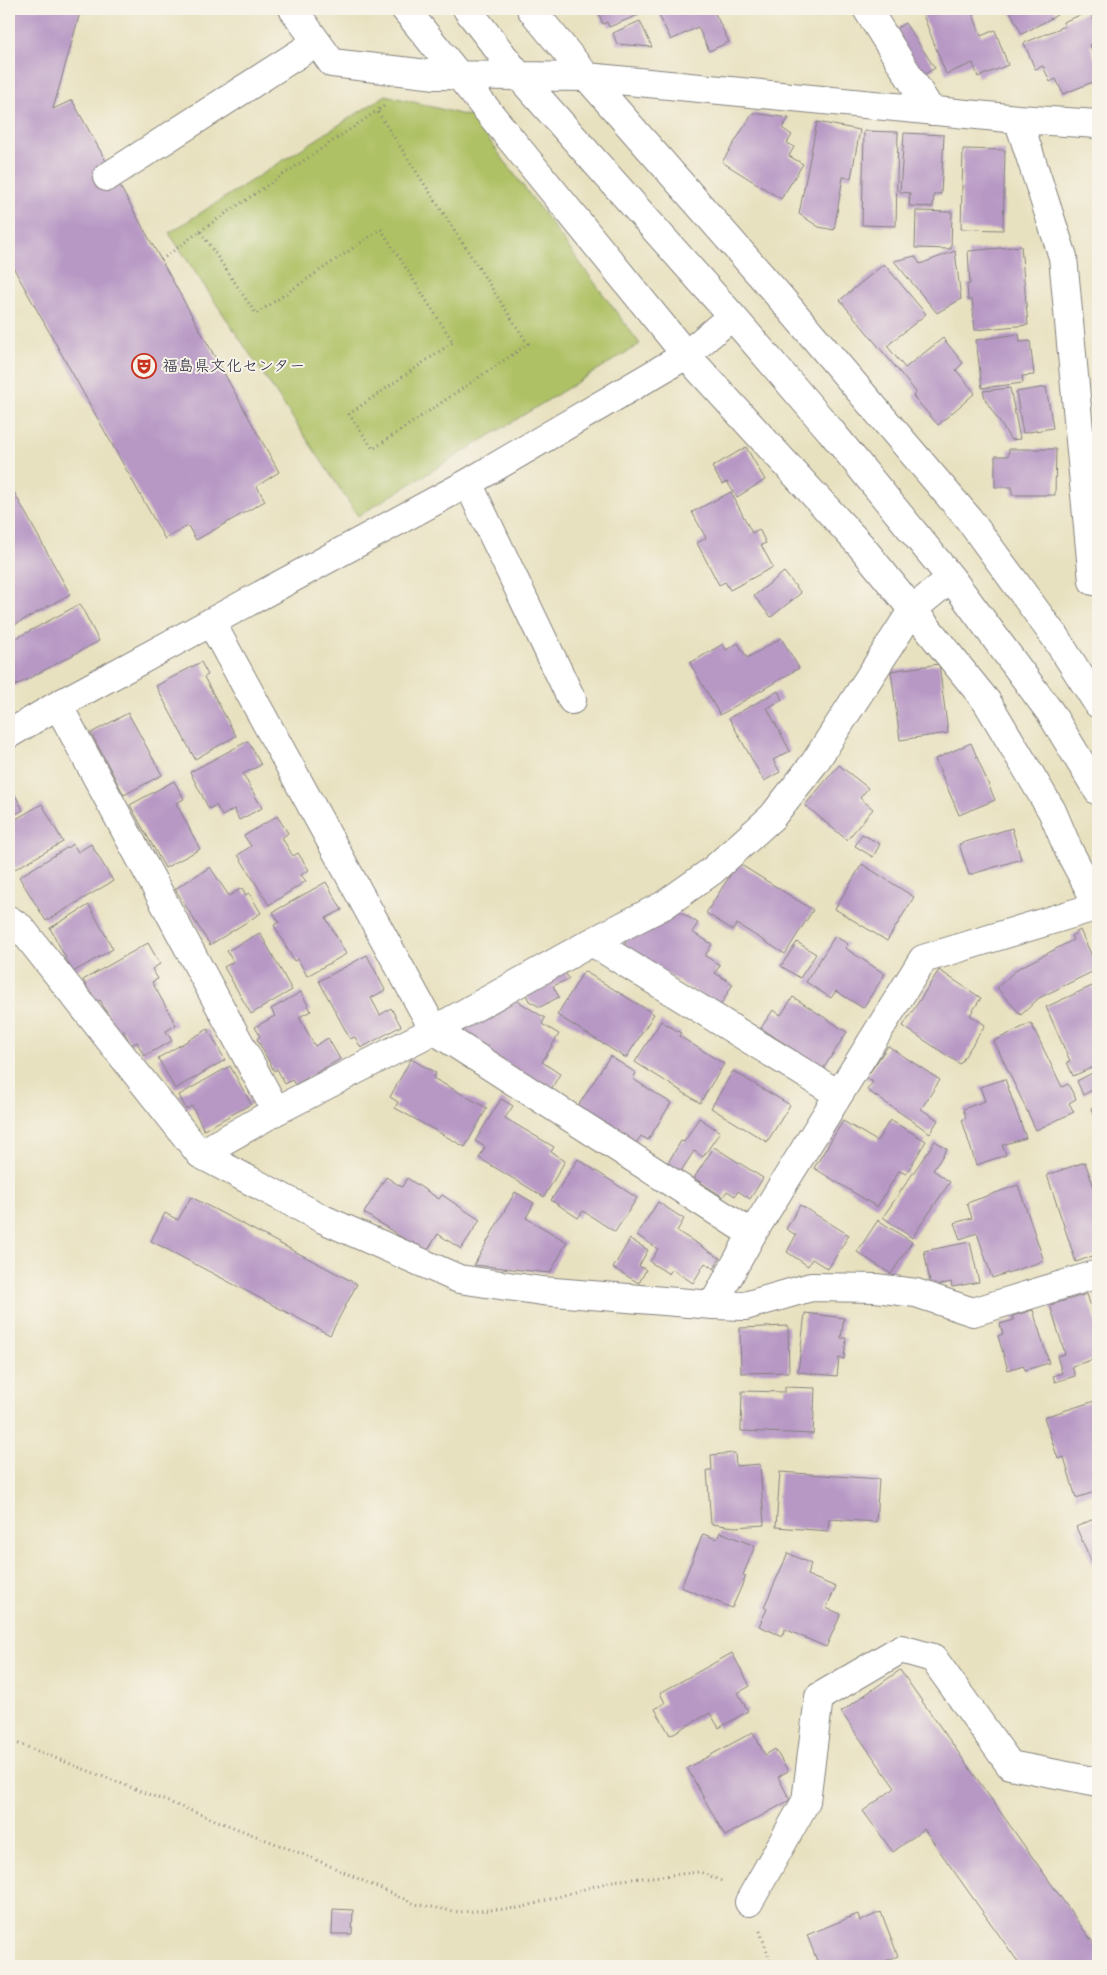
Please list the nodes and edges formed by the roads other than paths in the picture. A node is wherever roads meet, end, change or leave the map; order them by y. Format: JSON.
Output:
{"nodes":[{"id":1,"x":293,"y":9,"type":"edge"},
{"id":2,"x":405,"y":9,"type":"edge"},
{"id":3,"x":467,"y":9,"type":"edge"},
{"id":4,"x":531,"y":9,"type":"edge"},
{"id":5,"x":867,"y":9,"type":"edge"},
{"id":6,"x":317,"y":42,"type":"junction"},
{"id":7,"x":518,"y":75,"type":"junction"},
{"id":8,"x":587,"y":77,"type":"junction"},
{"id":9,"x":931,"y":111,"type":"junction"},
{"id":10,"x":1018,"y":119,"type":"junction"},
{"id":11,"x":1098,"y":124,"type":"edge"},
{"id":12,"x":107,"y":177,"type":"dead end"},
{"id":13,"x":732,"y":316,"type":"junction"},
{"id":14,"x":686,"y":355,"type":"junction"},
{"id":15,"x":468,"y":483,"type":"junction"},
{"id":16,"x":951,"y":578,"type":"junction"},
{"id":17,"x":1093,"y":581,"type":"dead end"},
{"id":18,"x":913,"y":609,"type":"junction"},
{"id":19,"x":211,"y":622,"type":"junction"},
{"id":20,"x":572,"y":700,"type":"dead end"},
{"id":21,"x":1098,"y":704,"type":"edge"},
{"id":22,"x":58,"y":705,"type":"junction"},
{"id":23,"x":9,"y":734,"type":"edge"},
{"id":24,"x":1098,"y":791,"type":"edge"},
{"id":25,"x":1098,"y":905,"type":"edge"},
{"id":26,"x":9,"y":920,"type":"edge"},
{"id":27,"x":592,"y":942,"type":"junction"},
{"id":28,"x":434,"y":1030,"type":"junction"},
{"id":29,"x":838,"y":1094,"type":"junction"},
{"id":30,"x":276,"y":1111,"type":"junction"},
{"id":31,"x":200,"y":1154,"type":"junction"},
{"id":32,"x":752,"y":1234,"type":"junction"},
{"id":33,"x":1098,"y":1274,"type":"edge"},
{"id":34,"x":714,"y":1305,"type":"junction"},
{"id":35,"x":1098,"y":1782,"type":"edge"},
{"id":36,"x":749,"y":1902,"type":"road end"}],
"edges":[{"from":1,"to":6,"type":"street"},
{"from":2,"to":14,"type":"street"},
{"from":3,"to":7,"type":"street"},
{"from":4,"to":8,"type":"street"},
{"from":5,"to":9,"type":"street"},
{"from":6,"to":7,"type":"street"},
{"from":6,"to":12,"type":"street"},
{"from":7,"to":8,"type":"street"},
{"from":7,"to":13,"type":"street"},
{"from":8,"to":9,"type":"street"},
{"from":8,"to":21,"type":"street"},
{"from":9,"to":10,"type":"street"},
{"from":10,"to":11,"type":"street"},
{"from":10,"to":17,"type":"street"},
{"from":13,"to":14,"type":"street"},
{"from":13,"to":16,"type":"street"},
{"from":14,"to":15,"type":"street"},
{"from":14,"to":18,"type":"street"},
{"from":15,"to":19,"type":"street"},
{"from":15,"to":20,"type":"street"},
{"from":16,"to":18,"type":"street"},
{"from":16,"to":24,"type":"street"},
{"from":18,"to":25,"type":"street"},
{"from":18,"to":27,"type":"street"},
{"from":19,"to":22,"type":"street"},
{"from":19,"to":28,"type":"street"},
{"from":22,"to":23,"type":"street"},
{"from":22,"to":30,"type":"street"},
{"from":25,"to":29,"type":"street"},
{"from":26,"to":31,"type":"street"},
{"from":27,"to":28,"type":"street"},
{"from":27,"to":29,"type":"street"},
{"from":28,"to":30,"type":"street"},
{"from":28,"to":32,"type":"street"},
{"from":29,"to":32,"type":"street"},
{"from":30,"to":31,"type":"street"},
{"from":31,"to":34,"type":"street"},
{"from":32,"to":34,"type":"street"},
{"from":33,"to":34,"type":"street"},
{"from":35,"to":36,"type":"street"}]}
